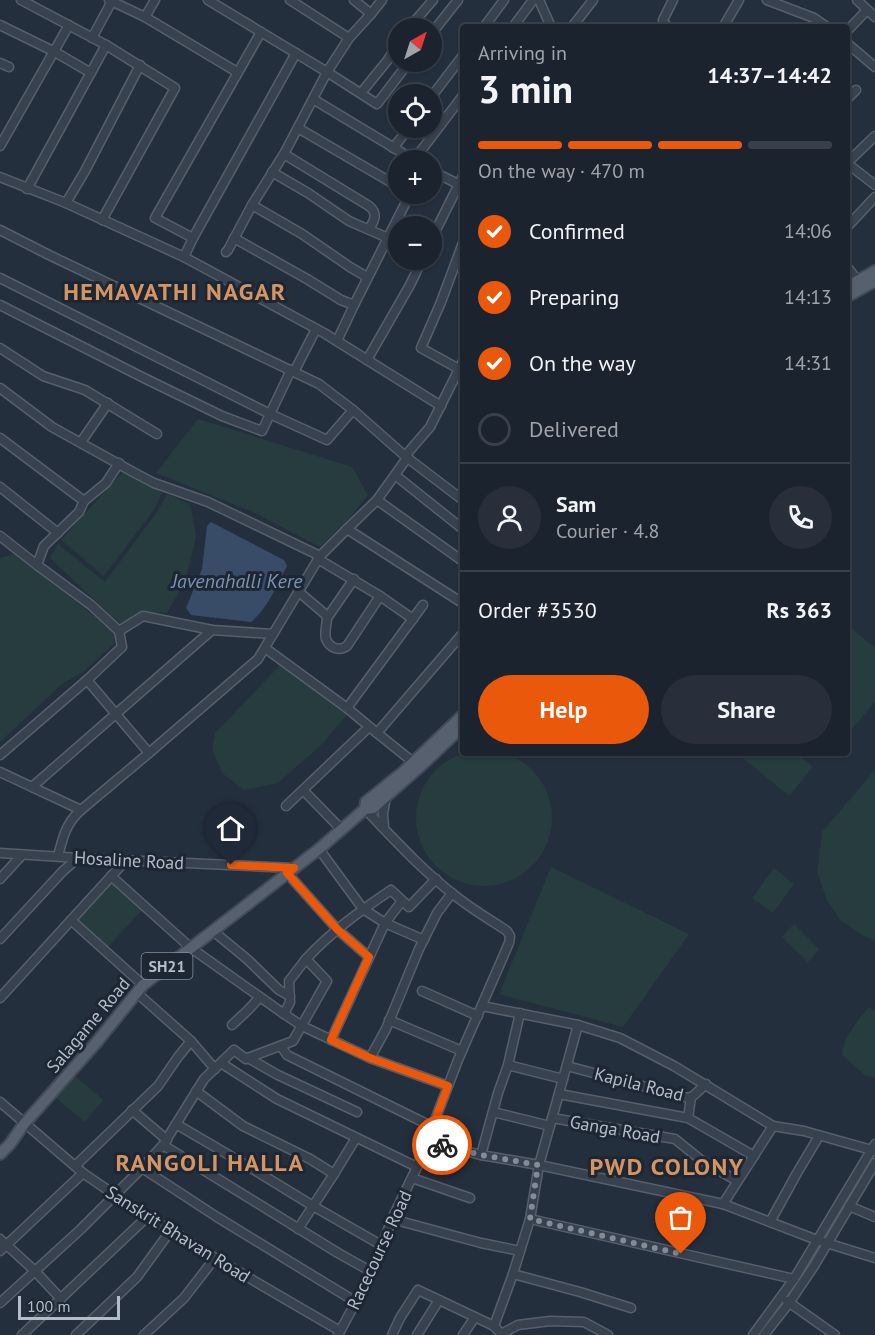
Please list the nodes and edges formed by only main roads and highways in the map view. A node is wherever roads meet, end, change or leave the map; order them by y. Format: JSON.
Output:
{"nodes":[{"id":1,"x":875,"y":272,"type":"edge"},
{"id":2,"x":875,"y":281,"type":"edge"},
{"id":3,"x":853,"y":284,"type":"edge"},
{"id":4,"x":850,"y":295,"type":"edge"},
{"id":5,"x":460,"y":718,"type":"edge"},
{"id":6,"x":460,"y":728,"type":"edge"},
{"id":7,"x":416,"y":764,"type":"junction"},
{"id":8,"x":365,"y":809,"type":"junction"},
{"id":9,"x":0,"y":1154,"type":"edge"}],
"edges":[{"from":1,"to":3,"type":"main road"},
{"from":2,"to":4,"type":"main road"},
{"from":5,"to":7,"type":"main road"},
{"from":6,"to":7,"type":"main road","name":"Salagame Road","number":"SH21"},
{"from":7,"to":8,"type":"main road","name":"Salagame Road","number":"SH21"},
{"from":7,"to":8,"type":"main road"},
{"from":8,"to":9,"type":"main road","name":"Salagame Road","number":"SH21"}]}
